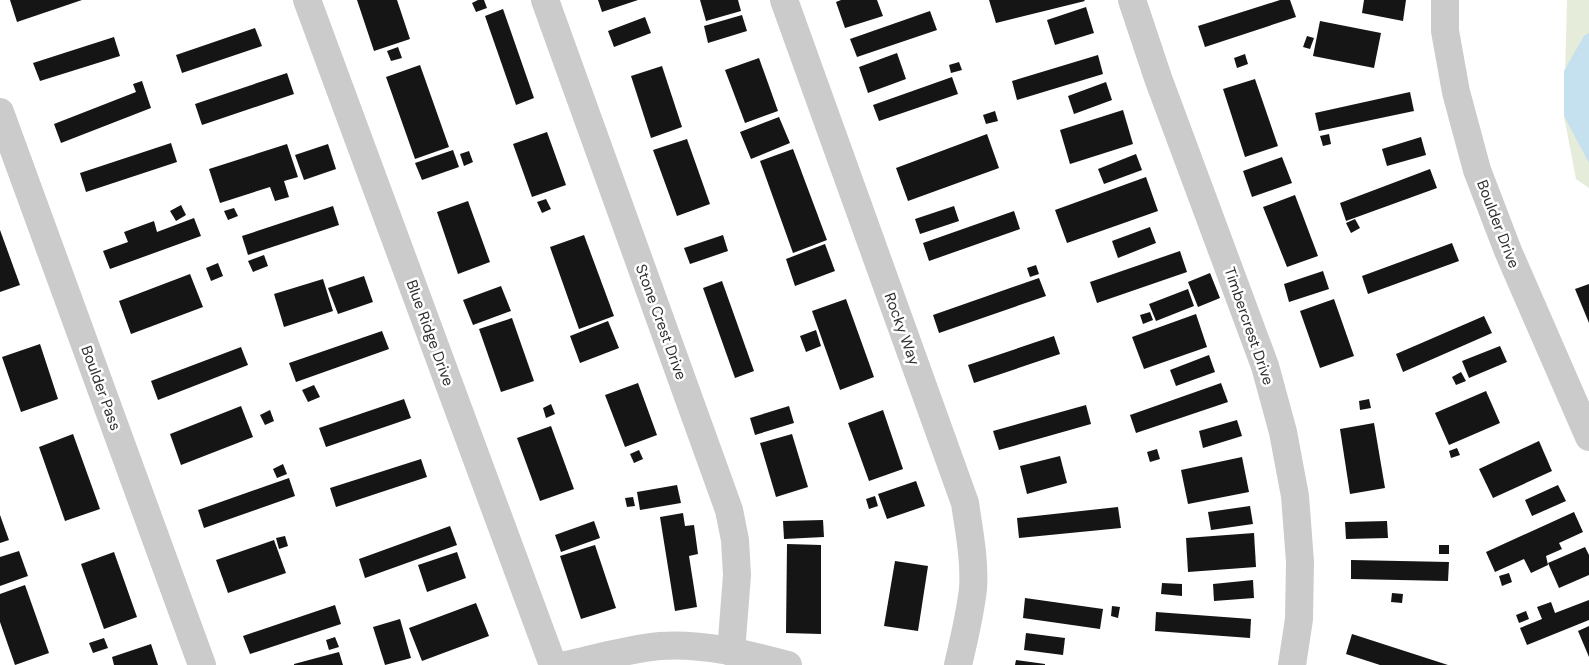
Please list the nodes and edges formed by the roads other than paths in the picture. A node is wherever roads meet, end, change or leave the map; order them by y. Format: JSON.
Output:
{"nodes":[{"id":1,"x":307,"y":0,"type":"edge"},
{"id":2,"x":545,"y":0,"type":"edge"},
{"id":3,"x":784,"y":0,"type":"edge"},
{"id":4,"x":1132,"y":0,"type":"edge"},
{"id":5,"x":1446,"y":0,"type":"edge"},
{"id":6,"x":0,"y":112,"type":"edge"},
{"id":7,"x":1589,"y":437,"type":"edge"},
{"id":8,"x":731,"y":652,"type":"junction"},
{"id":9,"x":202,"y":665,"type":"edge"},
{"id":10,"x":553,"y":665,"type":"edge"},
{"id":11,"x":566,"y":665,"type":"edge"},
{"id":12,"x":788,"y":665,"type":"edge"},
{"id":13,"x":958,"y":665,"type":"edge"},
{"id":14,"x":1292,"y":665,"type":"edge"}],
"edges":[{"from":1,"to":10,"type":"street","name":"Blue Ridge Drive"},
{"from":2,"to":8,"type":"street","name":"Stone Crest Drive"},
{"from":3,"to":13,"type":"street","name":"Rocky Way"},
{"from":4,"to":14,"type":"street","name":"Timbercrest Drive"},
{"from":5,"to":7,"type":"street","name":"Boulder Drive"},
{"from":6,"to":9,"type":"street","name":"Boulder Pass"},
{"from":8,"to":11,"type":"street"},
{"from":8,"to":12,"type":"street"}]}
